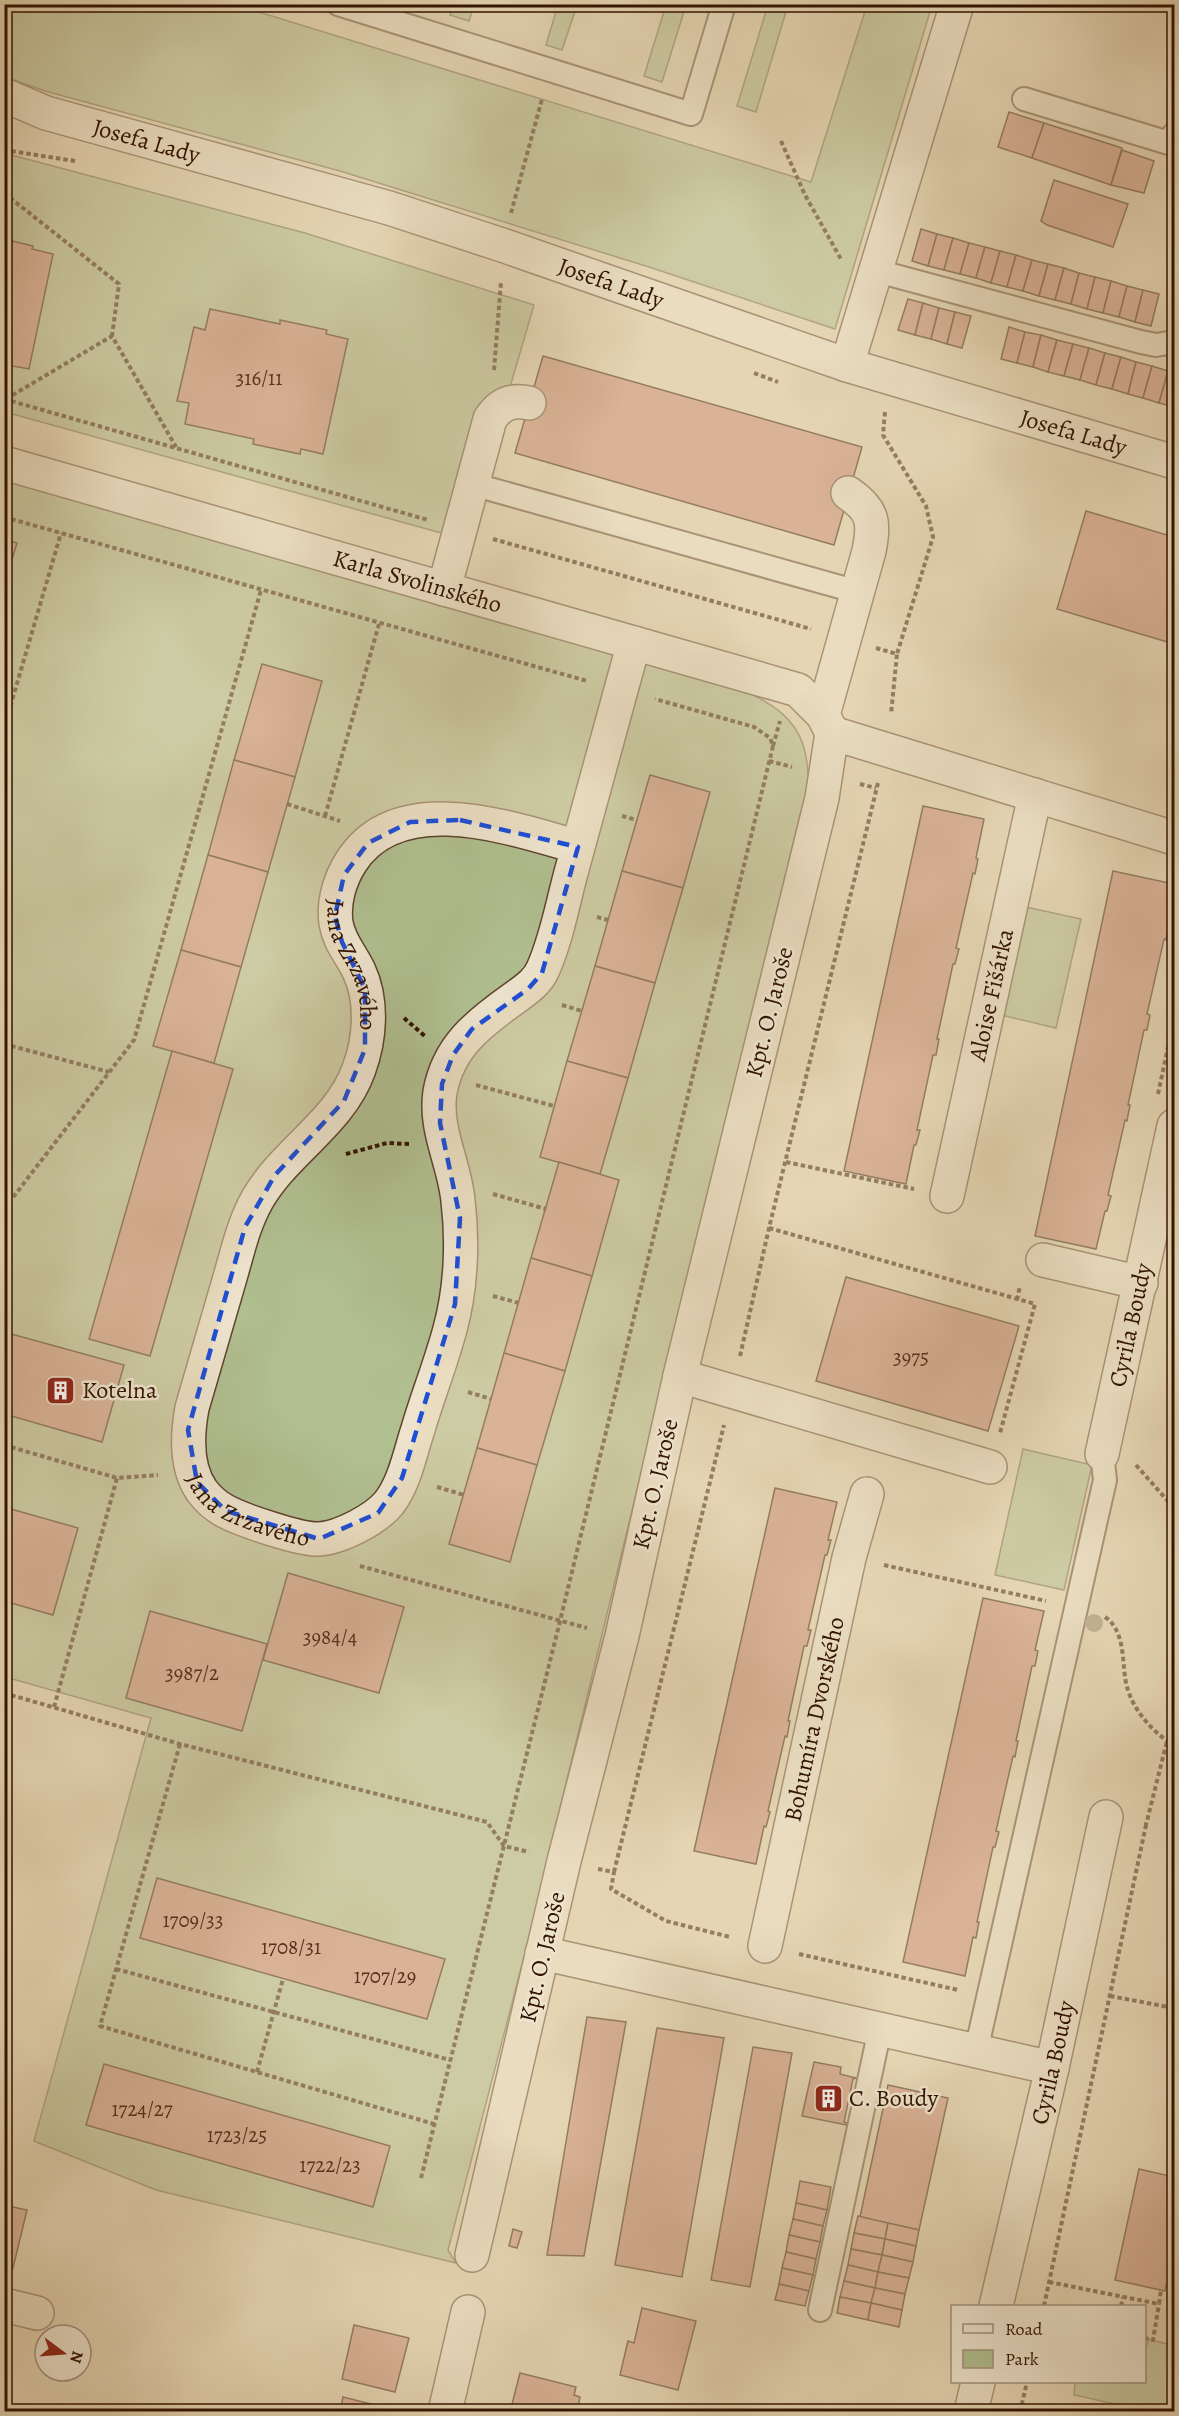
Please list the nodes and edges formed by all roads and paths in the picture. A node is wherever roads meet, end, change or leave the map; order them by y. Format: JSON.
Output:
{"nodes":[{"id":1,"x":338,"y":4,"type":"edge"},
{"id":2,"x":724,"y":4,"type":"edge"},
{"id":3,"x":957,"y":4,"type":"edge"},
{"id":4,"x":4,"y":95,"type":"edge"},
{"id":5,"x":1024,"y":99,"type":"dead end"},
{"id":6,"x":4,"y":110,"type":"edge"},
{"id":7,"x":46,"y":112,"type":"junction"},
{"id":8,"x":1174,"y":134,"type":"edge"},
{"id":9,"x":781,"y":141,"type":"dead end"},
{"id":10,"x":4,"y":150,"type":"edge"},
{"id":11,"x":77,"y":161,"type":"dead end"},
{"id":12,"x":4,"y":193,"type":"edge"},
{"id":13,"x":877,"y":271,"type":"junction"},
{"id":14,"x":490,"y":280,"type":"dead end"},
{"id":15,"x":512,"y":288,"type":"dead end"},
{"id":16,"x":867,"y":306,"type":"junction"},
{"id":17,"x":111,"y":336,"type":"junction"},
{"id":18,"x":1174,"y":342,"type":"edge"},
{"id":19,"x":847,"y":365,"type":"junction"},
{"id":20,"x":751,"y":372,"type":"dead end"},
{"id":21,"x":895,"y":378,"type":"junction"},
{"id":22,"x":784,"y":383,"type":"dead end"},
{"id":23,"x":5,"y":399,"type":"edge"},
{"id":24,"x":529,"y":403,"type":"dead end"},
{"id":25,"x":874,"y":410,"type":"dead end"},
{"id":26,"x":885,"y":414,"type":"junction"},
{"id":27,"x":896,"y":417,"type":"dead end"},
{"id":28,"x":177,"y":448,"type":"junction"},
{"id":29,"x":1174,"y":462,"type":"edge"},
{"id":30,"x":4,"y":463,"type":"edge"},
{"id":31,"x":472,"y":484,"type":"junction"},
{"id":32,"x":848,"y":493,"type":"dead end"},
{"id":33,"x":460,"y":529,"type":"junction"},
{"id":34,"x":61,"y":533,"type":"dead end"},
{"id":35,"x":444,"y":589,"type":"junction"},
{"id":36,"x":261,"y":590,"type":"dead end"},
{"id":37,"x":858,"y":592,"type":"junction"},
{"id":38,"x":380,"y":624,"type":"dead end"},
{"id":39,"x":845,"y":639,"type":"junction"},
{"id":40,"x":634,"y":643,"type":"junction"},
{"id":41,"x":897,"y":654,"type":"junction"},
{"id":42,"x":828,"y":724,"type":"junction"},
{"id":43,"x":4,"y":728,"type":"edge"},
{"id":44,"x":887,"y":750,"type":"junction"},
{"id":45,"x":1035,"y":795,"type":"junction"},
{"id":46,"x":287,"y":804,"type":"dead end"},
{"id":47,"x":325,"y":816,"type":"junction"},
{"id":48,"x":381,"y":834,"type":"junction"},
{"id":49,"x":1174,"y":838,"type":"edge"},
{"id":50,"x":578,"y":848,"type":"junction"},
{"id":51,"x":4,"y":1044,"type":"edge"},
{"id":52,"x":109,"y":1072,"type":"junction"},
{"id":53,"x":444,"y":1077,"type":"junction"},
{"id":54,"x":554,"y":1106,"type":"dead end"},
{"id":55,"x":1174,"y":1126,"type":"edge"},
{"id":56,"x":447,"y":1148,"type":"junction"},
{"id":57,"x":336,"y":1156,"type":"dead end"},
{"id":58,"x":786,"y":1162,"type":"junction"},
{"id":59,"x":455,"y":1183,"type":"junction"},
{"id":60,"x":947,"y":1196,"type":"joint"},
{"id":61,"x":4,"y":1209,"type":"edge"},
{"id":62,"x":546,"y":1209,"type":"dead end"},
{"id":63,"x":769,"y":1228,"type":"junction"},
{"id":64,"x":1042,"y":1260,"type":"dead end"},
{"id":65,"x":1141,"y":1283,"type":"junction"},
{"id":66,"x":680,"y":1376,"type":"junction"},
{"id":67,"x":732,"y":1392,"type":"junction"},
{"id":68,"x":1105,"y":1444,"type":"junction"},
{"id":69,"x":4,"y":1445,"type":"edge"},
{"id":70,"x":990,"y":1467,"type":"joint"},
{"id":71,"x":194,"y":1472,"type":"junction"},
{"id":72,"x":117,"y":1478,"type":"junction"},
{"id":73,"x":867,"y":1494,"type":"dead end"},
{"id":74,"x":1174,"y":1508,"type":"edge"},
{"id":75,"x":331,"y":1537,"type":"junction"},
{"id":76,"x":849,"y":1558,"type":"junction"},
{"id":77,"x":1077,"y":1608,"type":"junction"},
{"id":78,"x":560,"y":1621,"type":"junction"},
{"id":79,"x":622,"y":1636,"type":"junction"},
{"id":80,"x":4,"y":1694,"type":"edge"},
{"id":81,"x":54,"y":1707,"type":"junction"},
{"id":82,"x":1167,"y":1741,"type":"junction"},
{"id":83,"x":180,"y":1744,"type":"junction"},
{"id":84,"x":1174,"y":1745,"type":"edge"},
{"id":85,"x":1106,"y":1817,"type":"joint"},
{"id":86,"x":1146,"y":1826,"type":"junction"},
{"id":87,"x":504,"y":1846,"type":"junction"},
{"id":88,"x":564,"y":1861,"type":"junction"},
{"id":89,"x":614,"y":1872,"type":"junction"},
{"id":90,"x":765,"y":1946,"type":"junction"},
{"id":91,"x":542,"y":1953,"type":"junction"},
{"id":92,"x":116,"y":1969,"type":"junction"},
{"id":93,"x":283,"y":1979,"type":"dead end"},
{"id":94,"x":1110,"y":1996,"type":"junction"},
{"id":95,"x":988,"y":1997,"type":"junction"},
{"id":96,"x":1174,"y":2008,"type":"edge"},
{"id":97,"x":273,"y":2012,"type":"junction"},
{"id":98,"x":880,"y":2029,"type":"junction"},
{"id":99,"x":976,"y":2051,"type":"junction"},
{"id":100,"x":450,"y":2060,"type":"junction"},
{"id":101,"x":1052,"y":2068,"type":"junction"},
{"id":102,"x":257,"y":2072,"type":"junction"},
{"id":103,"x":434,"y":2124,"type":"junction"},
{"id":104,"x":421,"y":2178,"type":"dead end"},
{"id":105,"x":472,"y":2255,"type":"dead end"},
{"id":106,"x":1049,"y":2282,"type":"junction"},
{"id":107,"x":1161,"y":2290,"type":"dead end"},
{"id":108,"x":1123,"y":2297,"type":"junction"},
{"id":109,"x":1158,"y":2304,"type":"junction"},
{"id":110,"x":4,"y":2305,"type":"edge"},
{"id":111,"x":996,"y":2305,"type":"edge"},
{"id":112,"x":1044,"y":2305,"type":"edge"},
{"id":113,"x":1121,"y":2305,"type":"edge"},
{"id":114,"x":820,"y":2310,"type":"dead end"},
{"id":115,"x":38,"y":2313,"type":"dead end"},
{"id":116,"x":468,"y":2313,"type":"dead end"},
{"id":117,"x":1146,"y":2338,"type":"edge"},
{"id":118,"x":978,"y":2383,"type":"edge"},
{"id":119,"x":1027,"y":2383,"type":"edge"},
{"id":120,"x":445,"y":2412,"type":"edge"},
{"id":121,"x":971,"y":2412,"type":"edge"},
{"id":122,"x":1020,"y":2412,"type":"edge"}],
"edges":[{"from":1,"to":2,"type":"lane"},
{"from":3,"to":13,"type":"street"},
{"from":4,"to":7,"type":"street","name":"Josefa Lady"},
{"from":5,"to":8,"type":"lane"},
{"from":6,"to":7,"type":"street","name":"Josefa Lady"},
{"from":7,"to":19,"type":"street","name":"Josefa Lady"},
{"from":9,"to":16,"type":"path"},
{"from":10,"to":11,"type":"path"},
{"from":12,"to":17,"type":"path"},
{"from":13,"to":16,"type":"street"},
{"from":13,"to":18,"type":"lane"},
{"from":14,"to":15,"type":"path"},
{"from":16,"to":19,"type":"street"},
{"from":17,"to":23,"type":"path"},
{"from":17,"to":28,"type":"path"},
{"from":19,"to":21,"type":"street","name":"Josefa Lady"},
{"from":20,"to":22,"type":"path"},
{"from":21,"to":26,"type":"path"},
{"from":21,"to":29,"type":"street","name":"Josefa Lady"},
{"from":23,"to":28,"type":"path"},
{"from":24,"to":31,"type":"street"},
{"from":25,"to":26,"type":"path"},
{"from":26,"to":27,"type":"path"},
{"from":26,"to":41,"type":"path"},
{"from":28,"to":33,"type":"path"},
{"from":30,"to":35,"type":"street","name":"Karla Svolinského"},
{"from":31,"to":33,"type":"street"},
{"from":31,"to":37,"type":"lane"},
{"from":32,"to":37,"type":"street","name":"Kpt. O. Jaroše"},
{"from":33,"to":35,"type":"street"},
{"from":33,"to":39,"type":"path"},
{"from":34,"to":43,"type":"path"},
{"from":35,"to":40,"type":"street","name":"Karla Svolinského"},
{"from":36,"to":52,"type":"path"},
{"from":37,"to":39,"type":"street","name":"Kpt. O. Jaroše"},
{"from":38,"to":47,"type":"path"},
{"from":39,"to":41,"type":"path"},
{"from":39,"to":42,"type":"street","name":"Kpt. O. Jaroše"},
{"from":40,"to":42,"type":"street","name":"Karla Svolinského"},
{"from":40,"to":50,"type":"street","name":"Jana Zrzavého"},
{"from":41,"to":44,"type":"path"},
{"from":42,"to":44,"type":"street"},
{"from":42,"to":66,"type":"street","name":"Kpt. O. Jaroše"},
{"from":44,"to":45,"type":"street"},
{"from":44,"to":58,"type":"path"},
{"from":45,"to":49,"type":"street"},
{"from":45,"to":60,"type":"street","name":"Aloise Fišárka"},
{"from":46,"to":47,"type":"path"},
{"from":47,"to":48,"type":"path"},
{"from":48,"to":50,"type":"street","name":"Jana Zrzavého"},
{"from":48,"to":71,"type":"street","name":"Jana Zrzavého"},
{"from":50,"to":53,"type":"street","name":"Jana Zrzavého"},
{"from":51,"to":52,"type":"path"},
{"from":52,"to":61,"type":"path"},
{"from":53,"to":54,"type":"path"},
{"from":53,"to":56,"type":"street","name":"Jana Zrzavého"},
{"from":55,"to":65,"type":"street","name":"Cyrila Boudy"},
{"from":56,"to":57,"type":"path"},
{"from":56,"to":59,"type":"street","name":"Jana Zrzavého"},
{"from":58,"to":60,"type":"path"},
{"from":58,"to":63,"type":"path"},
{"from":59,"to":62,"type":"path"},
{"from":59,"to":75,"type":"street","name":"Jana Zrzavého"},
{"from":63,"to":67,"type":"path"},
{"from":63,"to":70,"type":"path"},
{"from":64,"to":65,"type":"street"},
{"from":65,"to":68,"type":"street","name":"Cyrila Boudy"},
{"from":66,"to":67,"type":"street"},
{"from":66,"to":79,"type":"street","name":"Kpt. O. Jaroše"},
{"from":67,"to":70,"type":"street"},
{"from":67,"to":89,"type":"path"},
{"from":68,"to":74,"type":"path"},
{"from":68,"to":77,"type":"lane"},
{"from":69,"to":72,"type":"path"},
{"from":71,"to":72,"type":"path"},
{"from":71,"to":75,"type":"street","name":"Jana Zrzavého"},
{"from":72,"to":81,"type":"path"},
{"from":73,"to":76,"type":"street","name":"Bohumíra Dvorského"},
{"from":75,"to":78,"type":"path"},
{"from":76,"to":77,"type":"path"},
{"from":76,"to":90,"type":"street","name":"Bohumíra Dvorského"},
{"from":77,"to":82,"type":"path"},
{"from":77,"to":95,"type":"lane"},
{"from":78,"to":79,"type":"path"},
{"from":78,"to":87,"type":"path"},
{"from":79,"to":88,"type":"street","name":"Kpt. O. Jaroše"},
{"from":80,"to":81,"type":"path"},
{"from":81,"to":83,"type":"path"},
{"from":82,"to":84,"type":"path"},
{"from":82,"to":86,"type":"path"},
{"from":83,"to":87,"type":"path"},
{"from":83,"to":92,"type":"path"},
{"from":85,"to":86,"type":"path"},
{"from":85,"to":101,"type":"street","name":"Cyrila Boudy"},
{"from":86,"to":94,"type":"path"},
{"from":87,"to":88,"type":"path"},
{"from":87,"to":100,"type":"path"},
{"from":88,"to":89,"type":"path"},
{"from":88,"to":91,"type":"street","name":"Kpt. O. Jaroše"},
{"from":89,"to":90,"type":"path"},
{"from":90,"to":95,"type":"path"},
{"from":91,"to":98,"type":"street"},
{"from":91,"to":105,"type":"street","name":"Kpt. O. Jaroše"},
{"from":92,"to":97,"type":"path"},
{"from":92,"to":102,"type":"path"},
{"from":93,"to":97,"type":"path"},
{"from":94,"to":96,"type":"path"},
{"from":94,"to":106,"type":"path"},
{"from":95,"to":99,"type":"lane"},
{"from":97,"to":100,"type":"path"},
{"from":97,"to":102,"type":"path"},
{"from":98,"to":99,"type":"street"},
{"from":98,"to":114,"type":"lane"},
{"from":99,"to":101,"type":"street"},
{"from":100,"to":103,"type":"path"},
{"from":101,"to":111,"type":"street","name":"Cyrila Boudy"},
{"from":102,"to":103,"type":"path"},
{"from":103,"to":104,"type":"path"},
{"from":106,"to":108,"type":"path"},
{"from":106,"to":112,"type":"path"},
{"from":107,"to":109,"type":"path"},
{"from":108,"to":109,"type":"path"},
{"from":108,"to":113,"type":"path"},
{"from":109,"to":117,"type":"path"},
{"from":110,"to":115,"type":"street"},
{"from":116,"to":120,"type":"street"},
{"from":118,"to":121,"type":"street"},
{"from":119,"to":122,"type":"path"}]}
